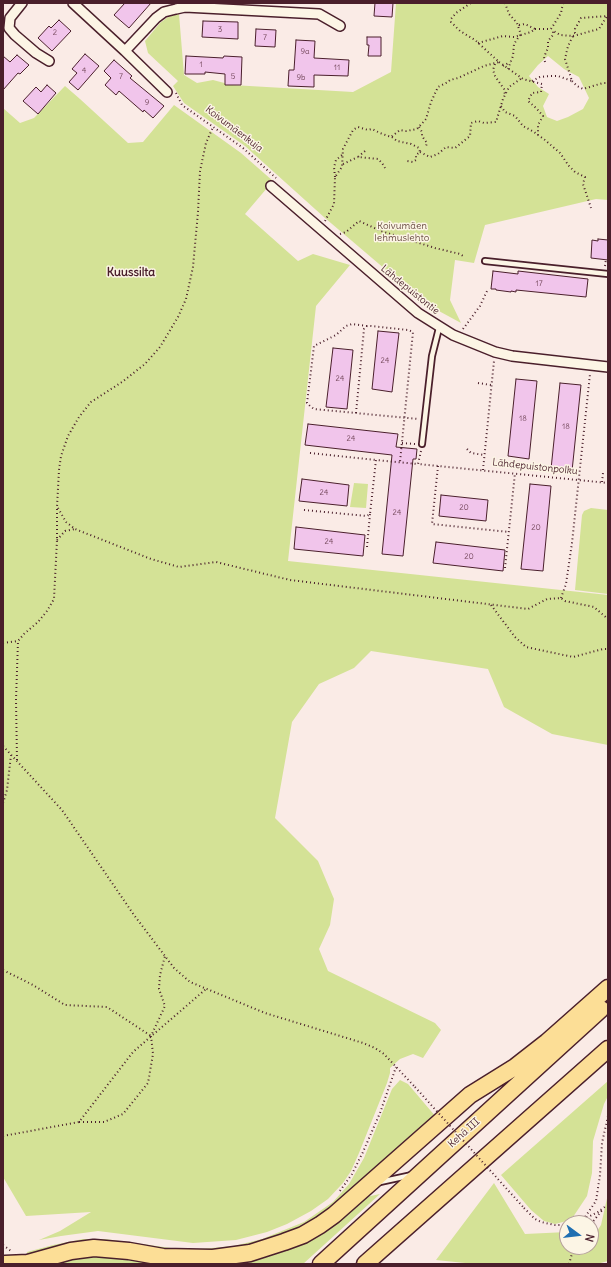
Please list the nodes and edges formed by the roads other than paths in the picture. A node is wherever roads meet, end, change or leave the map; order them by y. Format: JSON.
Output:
{"nodes":[{"id":1,"x":22,"y":3,"type":"edge"},
{"id":2,"x":73,"y":3,"type":"edge"},
{"id":3,"x":340,"y":26,"type":"dead end"},
{"id":4,"x":125,"y":51,"type":"junction"},
{"id":5,"x":49,"y":61,"type":"dead end"},
{"id":6,"x":166,"y":91,"type":"road end"},
{"id":7,"x":275,"y":183,"type":"road end"},
{"id":8,"x":485,"y":261,"type":"dead end"},
{"id":9,"x":608,"y":274,"type":"edge"},
{"id":10,"x":439,"y":328,"type":"junction"},
{"id":11,"x":608,"y":367,"type":"edge"},
{"id":12,"x":422,"y":444,"type":"road end"},
{"id":13,"x":608,"y":988,"type":"edge"},
{"id":14,"x":608,"y":1003,"type":"edge"},
{"id":15,"x":608,"y":1050,"type":"edge"},
{"id":16,"x":421,"y":1173,"type":"junction"},
{"id":17,"x":370,"y":1184,"type":"junction"},
{"id":18,"x":5,"y":1264,"type":"edge"},
{"id":19,"x":321,"y":1264,"type":"edge"},
{"id":20,"x":365,"y":1264,"type":"edge"}],
"edges":[{"from":1,"to":5,"type":"street"},
{"from":2,"to":4,"type":"street"},
{"from":3,"to":4,"type":"street"},
{"from":4,"to":6,"type":"street"},
{"from":7,"to":10,"type":"street","name":"Lähdepuistontie"},
{"from":8,"to":9,"type":"lane"},
{"from":10,"to":11,"type":"street","name":"Lähdepuistontie"},
{"from":10,"to":12,"type":"lane"},
{"from":13,"to":17,"type":"highway"},
{"from":14,"to":16,"type":"highway","name":"Kehä III"},
{"from":15,"to":20,"type":"highway"},
{"from":16,"to":17,"type":"lane"},
{"from":16,"to":19,"type":"highway","name":"Kehä III"},
{"from":17,"to":18,"type":"highway"}]}
